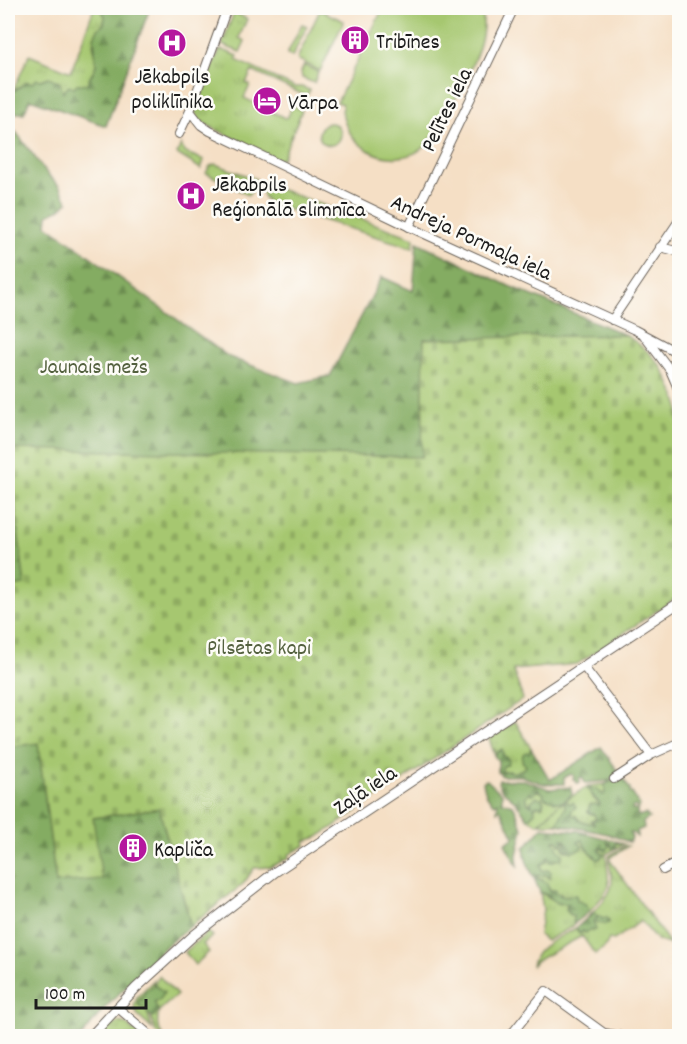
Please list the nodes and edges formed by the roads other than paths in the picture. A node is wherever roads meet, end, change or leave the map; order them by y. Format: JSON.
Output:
{"nodes":[{"id":1,"x":227,"y":8,"type":"edge"},
{"id":2,"x":514,"y":8,"type":"edge"},
{"id":3,"x":190,"y":111,"type":"junction"},
{"id":4,"x":178,"y":134,"type":"dead end"},
{"id":5,"x":680,"y":219,"type":"edge"},
{"id":6,"x":409,"y":227,"type":"junction"},
{"id":7,"x":660,"y":247,"type":"junction"},
{"id":8,"x":680,"y":252,"type":"edge"},
{"id":9,"x":612,"y":320,"type":"junction"},
{"id":10,"x":643,"y":334,"type":"junction"},
{"id":11,"x":680,"y":354,"type":"edge"},
{"id":12,"x":680,"y":393,"type":"edge"},
{"id":13,"x":678,"y":606,"type":"edge"},
{"id":14,"x":583,"y":666,"type":"junction"},
{"id":15,"x":680,"y":742,"type":"edge"},
{"id":16,"x":651,"y":755,"type":"junction"},
{"id":17,"x":614,"y":779,"type":"dead end"},
{"id":18,"x":680,"y":861,"type":"edge"},
{"id":19,"x":663,"y":870,"type":"dead end"},
{"id":20,"x":118,"y":1008,"type":"junction"},
{"id":21,"x":603,"y":1035,"type":"edge"},
{"id":22,"x":91,"y":1036,"type":"edge"},
{"id":23,"x":150,"y":1036,"type":"edge"},
{"id":24,"x":510,"y":1036,"type":"edge"},
{"id":25,"x":621,"y":1036,"type":"edge"}],
"edges":[{"from":1,"to":3,"type":"street"},
{"from":2,"to":6,"type":"street","name":"Pelītes iela"},
{"from":3,"to":4,"type":"street"},
{"from":3,"to":6,"type":"street","name":"Andreja Pormaļa iela"},
{"from":5,"to":7,"type":"street"},
{"from":6,"to":9,"type":"street","name":"Andreja Pormaļa iela"},
{"from":7,"to":8,"type":"street"},
{"from":7,"to":9,"type":"street"},
{"from":9,"to":10,"type":"street","name":"Andreja Pormaļa iela"},
{"from":10,"to":11,"type":"street","name":"Andreja Pormaļa iela"},
{"from":10,"to":12,"type":"street"},
{"from":13,"to":14,"type":"main road","name":"Zaļā iela"},
{"from":14,"to":16,"type":"street"},
{"from":14,"to":20,"type":"main road","name":"Zaļā iela"},
{"from":15,"to":16,"type":"street"},
{"from":16,"to":17,"type":"street"},
{"from":18,"to":19,"type":"street"},
{"from":20,"to":22,"type":"main road","name":"Zaļā iela"},
{"from":20,"to":23,"type":"street"},
{"from":21,"to":24,"type":"street"},
{"from":21,"to":25,"type":"street"}]}
